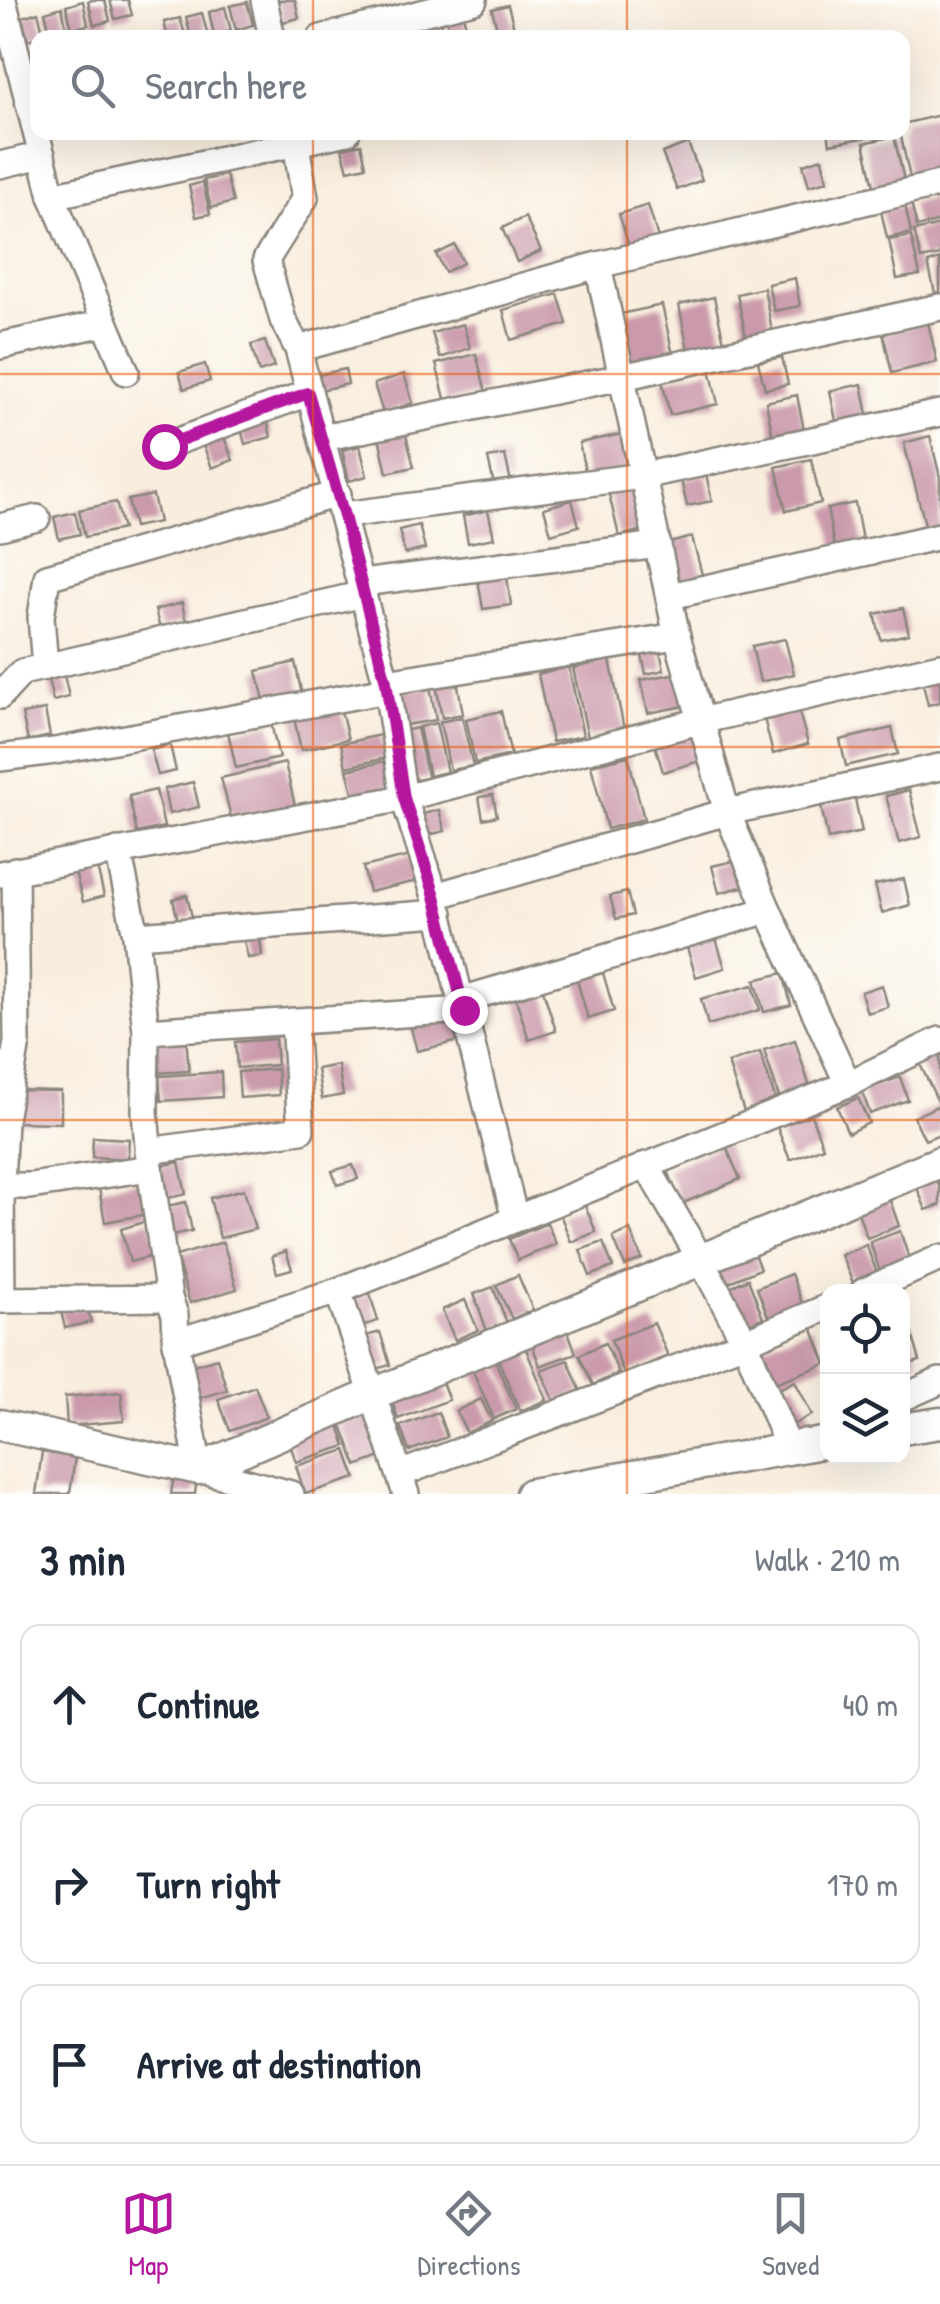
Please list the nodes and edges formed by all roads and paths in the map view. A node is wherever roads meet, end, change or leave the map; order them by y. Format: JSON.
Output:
{"nodes":[{"id":1,"x":264,"y":0,"type":"edge"},
{"id":2,"x":474,"y":0,"type":"edge"},
{"id":3,"x":5,"y":1,"type":"edge"},
{"id":4,"x":270,"y":30,"type":"edge"},
{"id":5,"x":353,"y":30,"type":"edge"},
{"id":6,"x":30,"y":90,"type":"edge"},
{"id":7,"x":40,"y":140,"type":"edge"},
{"id":8,"x":287,"y":140,"type":"edge"},
{"id":9,"x":295,"y":140,"type":"edge"},
{"id":10,"x":42,"y":155,"type":"junction"},
{"id":11,"x":0,"y":165,"type":"edge"},
{"id":12,"x":940,"y":184,"type":"edge"},
{"id":13,"x":52,"y":196,"type":"junction"},
{"id":14,"x":598,"y":265,"type":"junction"},
{"id":15,"x":940,"y":307,"type":"edge"},
{"id":16,"x":105,"y":323,"type":"junction"},
{"id":17,"x":0,"y":346,"type":"edge"},
{"id":18,"x":298,"y":349,"type":"junction"},
{"id":19,"x":126,"y":372,"type":"dead end"},
{"id":20,"x":622,"y":376,"type":"junction"},
{"id":21,"x":308,"y":393,"type":"junction"},
{"id":22,"x":940,"y":413,"type":"edge"},
{"id":23,"x":322,"y":438,"type":"junction"},
{"id":24,"x":164,"y":446,"type":"dead end"},
{"id":25,"x":642,"y":476,"type":"junction"},
{"id":26,"x":341,"y":505,"type":"junction"},
{"id":27,"x":37,"y":518,"type":"dead end"},
{"id":28,"x":0,"y":527,"type":"edge"},
{"id":29,"x":940,"y":536,"type":"edge"},
{"id":30,"x":658,"y":545,"type":"junction"},
{"id":31,"x":363,"y":589,"type":"junction"},
{"id":32,"x":670,"y":596,"type":"junction"},
{"id":33,"x":677,"y":636,"type":"junction"},
{"id":34,"x":940,"y":666,"type":"edge"},
{"id":35,"x":45,"y":667,"type":"junction"},
{"id":36,"x":387,"y":686,"type":"junction"},
{"id":37,"x":0,"y":696,"type":"edge"},
{"id":38,"x":700,"y":720,"type":"junction"},
{"id":39,"x":0,"y":758,"type":"edge"},
{"id":40,"x":940,"y":767,"type":"edge"},
{"id":41,"x":404,"y":798,"type":"junction"},
{"id":42,"x":726,"y":812,"type":"junction"},
{"id":43,"x":118,"y":851,"type":"junction"},
{"id":44,"x":8,"y":872,"type":"edge"},
{"id":45,"x":437,"y":905,"type":"junction"},
{"id":46,"x":768,"y":910,"type":"junction"},
{"id":47,"x":136,"y":935,"type":"junction"},
{"id":48,"x":462,"y":1005,"type":"junction"},
{"id":49,"x":294,"y":1021,"type":"junction"},
{"id":50,"x":146,"y":1031,"type":"junction"},
{"id":51,"x":940,"y":1040,"type":"edge"},
{"id":52,"x":848,"y":1084,"type":"junction"},
{"id":53,"x":149,"y":1159,"type":"junction"},
{"id":54,"x":940,"y":1162,"type":"edge"},
{"id":55,"x":646,"y":1165,"type":"junction"},
{"id":56,"x":0,"y":1186,"type":"edge"},
{"id":57,"x":515,"y":1219,"type":"junction"},
{"id":58,"x":940,"y":1258,"type":"edge"},
{"id":59,"x":701,"y":1260,"type":"junction"},
{"id":60,"x":880,"y":1284,"type":"edge"},
{"id":61,"x":338,"y":1292,"type":"junction"},
{"id":62,"x":169,"y":1298,"type":"junction"},
{"id":63,"x":1,"y":1300,"type":"edge"},
{"id":64,"x":820,"y":1309,"type":"edge"},
{"id":65,"x":176,"y":1342,"type":"junction"},
{"id":66,"x":745,"y":1342,"type":"junction"},
{"id":67,"x":940,"y":1380,"type":"edge"},
{"id":68,"x":374,"y":1394,"type":"junction"},
{"id":69,"x":910,"y":1394,"type":"edge"},
{"id":70,"x":940,"y":1423,"type":"edge"},
{"id":71,"x":0,"y":1425,"type":"edge"},
{"id":72,"x":910,"y":1429,"type":"edge"},
{"id":73,"x":820,"y":1435,"type":"edge"},
{"id":74,"x":820,"y":1443,"type":"edge"},
{"id":75,"x":789,"y":1449,"type":"junction"},
{"id":76,"x":199,"y":1469,"type":"junction"},
{"id":77,"x":403,"y":1484,"type":"edge"},
{"id":78,"x":548,"y":1492,"type":"edge"},
{"id":79,"x":291,"y":1494,"type":"edge"}],
"edges":[{"from":1,"to":4,"type":"street"},
{"from":2,"to":5,"type":"street"},
{"from":3,"to":6,"type":"street"},
{"from":7,"to":10,"type":"street"},
{"from":8,"to":13,"type":"street"},
{"from":9,"to":18,"type":"street"},
{"from":10,"to":11,"type":"street"},
{"from":10,"to":13,"type":"street"},
{"from":12,"to":14,"type":"street"},
{"from":13,"to":16,"type":"street"},
{"from":14,"to":18,"type":"street"},
{"from":14,"to":20,"type":"street"},
{"from":15,"to":20,"type":"street"},
{"from":16,"to":17,"type":"street"},
{"from":16,"to":19,"type":"street"},
{"from":18,"to":21,"type":"street"},
{"from":20,"to":23,"type":"street"},
{"from":20,"to":25,"type":"street"},
{"from":21,"to":23,"type":"street"},
{"from":21,"to":24,"type":"street"},
{"from":22,"to":25,"type":"street"},
{"from":23,"to":26,"type":"street"},
{"from":25,"to":26,"type":"street"},
{"from":25,"to":30,"type":"street"},
{"from":26,"to":31,"type":"street"},
{"from":26,"to":35,"type":"street"},
{"from":27,"to":28,"type":"street"},
{"from":29,"to":32,"type":"street"},
{"from":30,"to":31,"type":"street"},
{"from":30,"to":32,"type":"street"},
{"from":31,"to":35,"type":"street"},
{"from":31,"to":36,"type":"street"},
{"from":32,"to":33,"type":"street"},
{"from":33,"to":36,"type":"street"},
{"from":33,"to":38,"type":"street"},
{"from":34,"to":38,"type":"street"},
{"from":35,"to":37,"type":"street"},
{"from":36,"to":39,"type":"street"},
{"from":36,"to":41,"type":"street"},
{"from":38,"to":41,"type":"street"},
{"from":38,"to":42,"type":"street"},
{"from":40,"to":42,"type":"street"},
{"from":41,"to":43,"type":"street"},
{"from":41,"to":45,"type":"street"},
{"from":42,"to":45,"type":"street"},
{"from":42,"to":46,"type":"street"},
{"from":43,"to":44,"type":"street"},
{"from":43,"to":47,"type":"street"},
{"from":44,"to":56,"type":"street"},
{"from":45,"to":47,"type":"street"},
{"from":45,"to":48,"type":"street"},
{"from":46,"to":48,"type":"street"},
{"from":46,"to":52,"type":"street"},
{"from":47,"to":50,"type":"street"},
{"from":48,"to":49,"type":"street"},
{"from":48,"to":57,"type":"street"},
{"from":49,"to":50,"type":"street"},
{"from":49,"to":53,"type":"street"},
{"from":50,"to":53,"type":"street"},
{"from":51,"to":52,"type":"street"},
{"from":52,"to":55,"type":"street"},
{"from":53,"to":56,"type":"street"},
{"from":53,"to":62,"type":"street"},
{"from":54,"to":59,"type":"street"},
{"from":55,"to":57,"type":"street"},
{"from":55,"to":59,"type":"street"},
{"from":56,"to":63,"type":"street"},
{"from":57,"to":61,"type":"street"},
{"from":58,"to":60,"type":"street"},
{"from":59,"to":66,"type":"street"},
{"from":59,"to":68,"type":"street"},
{"from":61,"to":65,"type":"street"},
{"from":61,"to":68,"type":"street"},
{"from":62,"to":63,"type":"street"},
{"from":62,"to":65,"type":"street"},
{"from":64,"to":66,"type":"street"},
{"from":65,"to":76,"type":"street"},
{"from":66,"to":75,"type":"street"},
{"from":66,"to":77,"type":"street"},
{"from":67,"to":69,"type":"street"},
{"from":68,"to":76,"type":"street"},
{"from":68,"to":77,"type":"street"},
{"from":70,"to":72,"type":"street"},
{"from":71,"to":76,"type":"street"},
{"from":73,"to":75,"type":"street"},
{"from":74,"to":75,"type":"street"},
{"from":75,"to":78,"type":"street"},
{"from":76,"to":79,"type":"street"}]}
